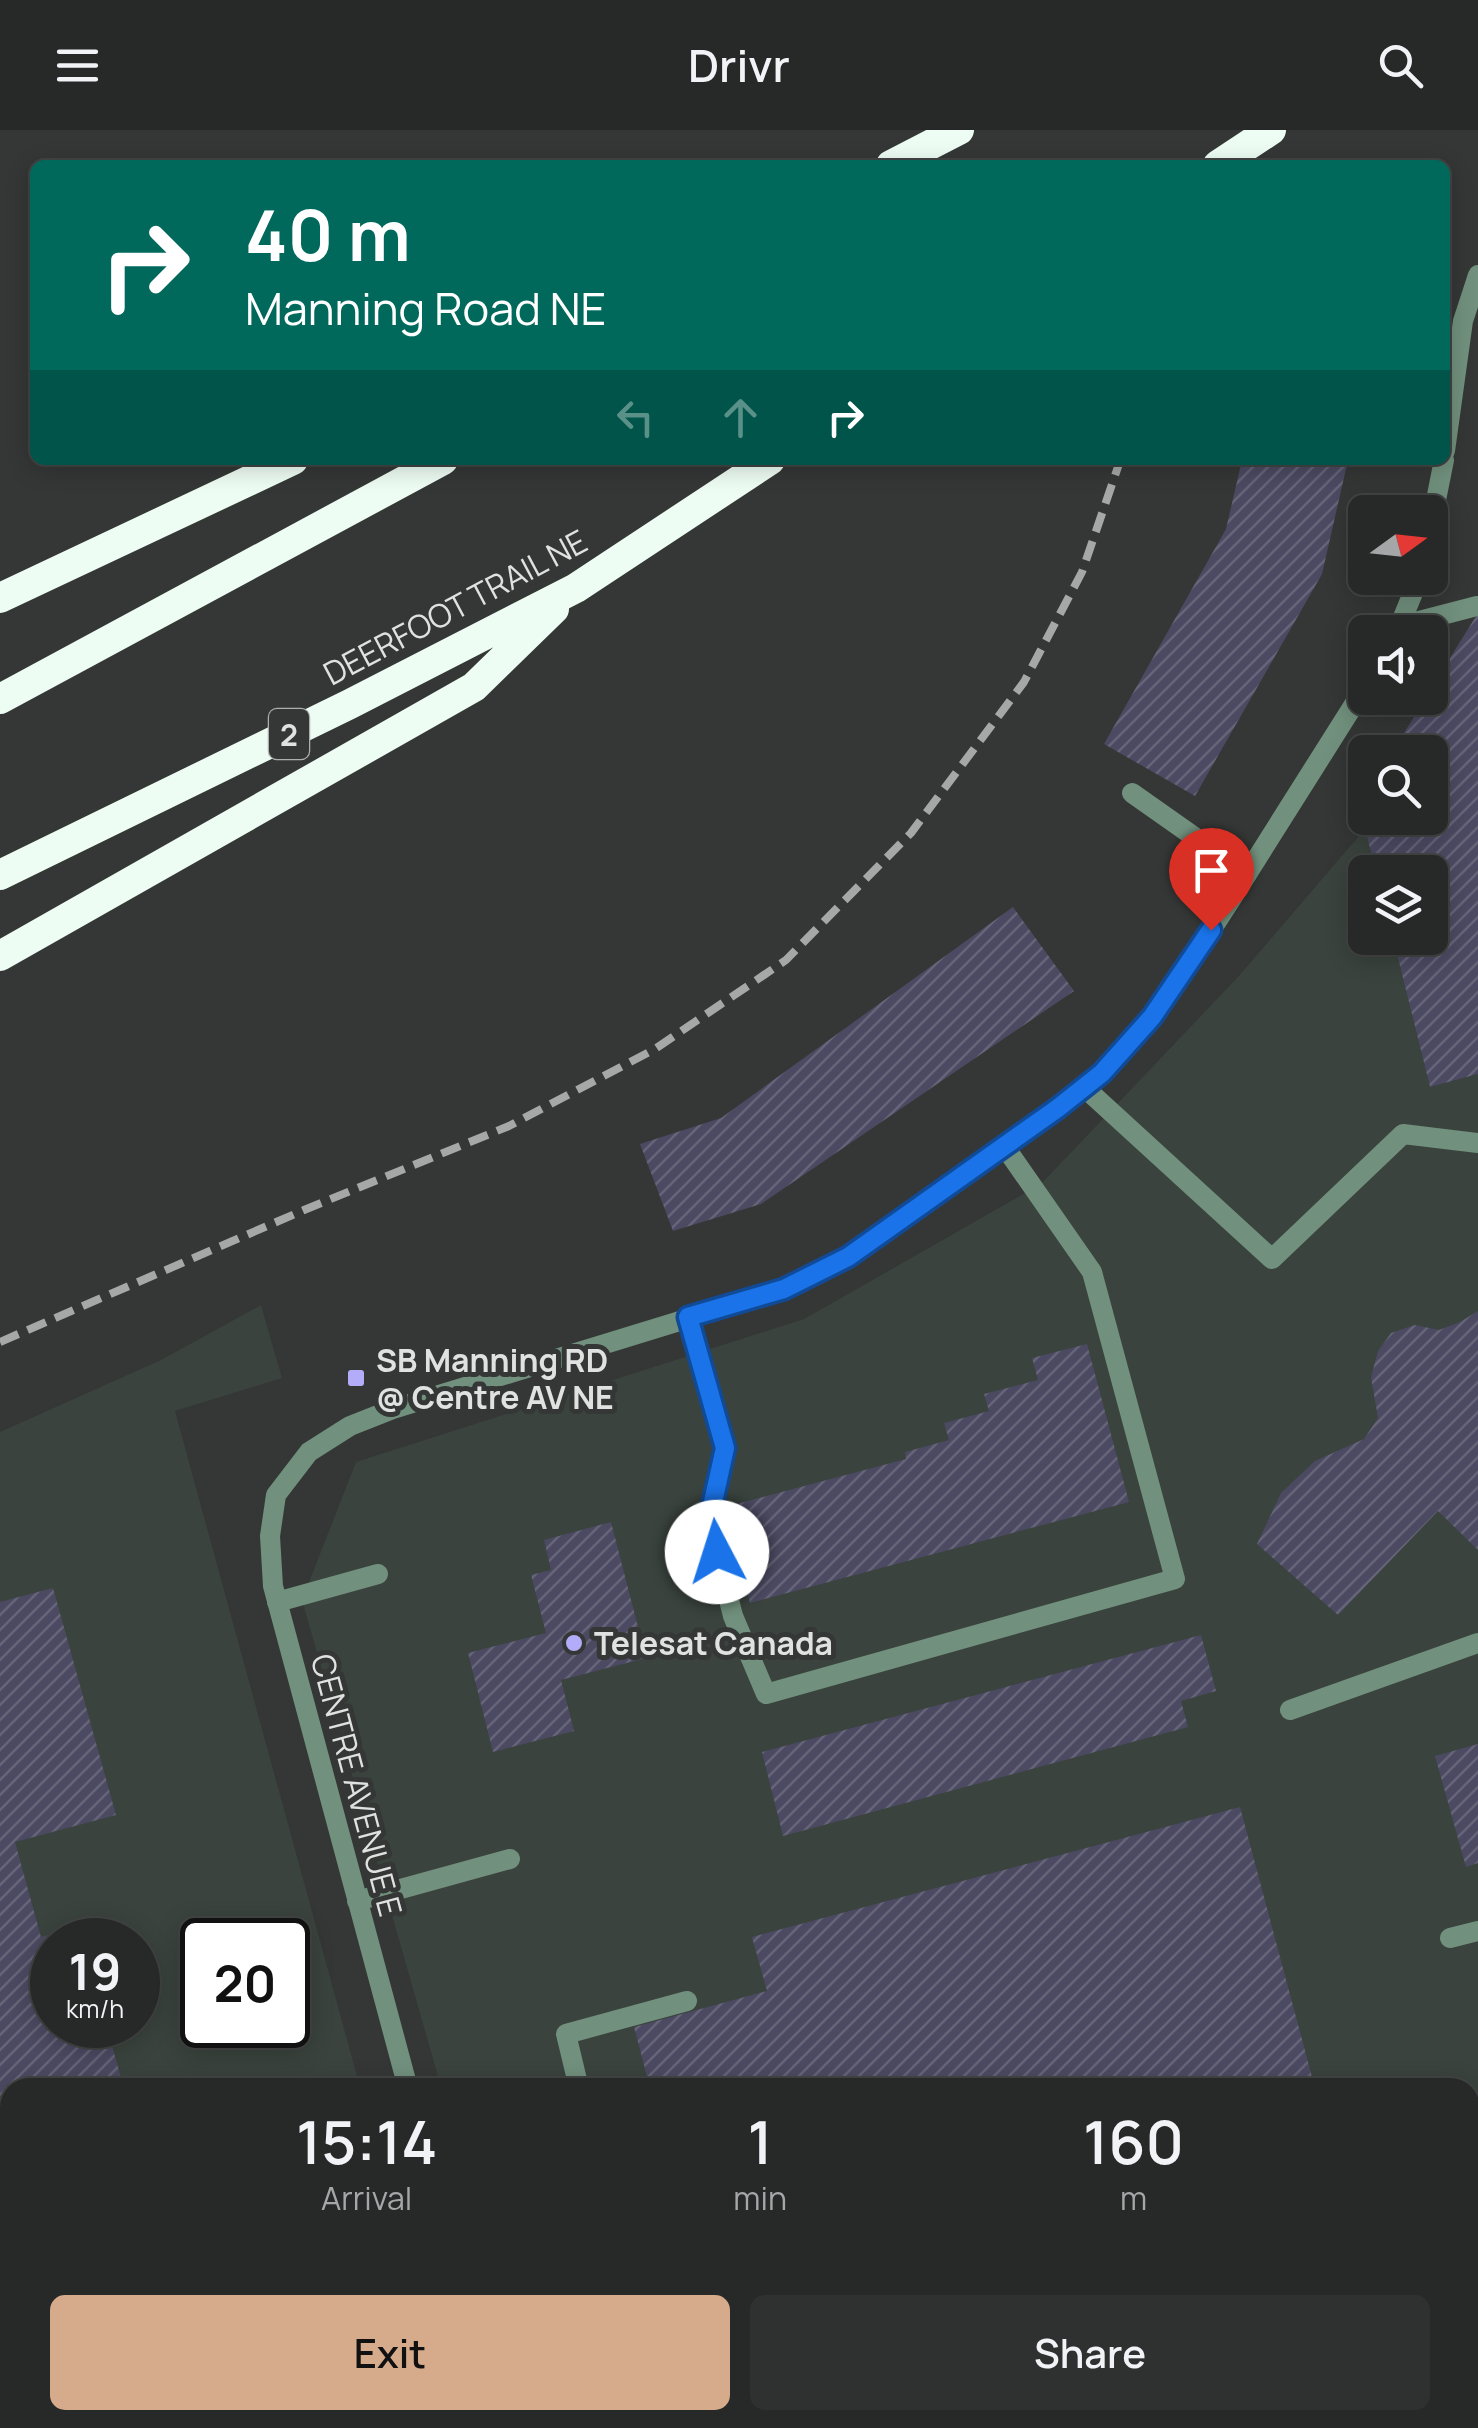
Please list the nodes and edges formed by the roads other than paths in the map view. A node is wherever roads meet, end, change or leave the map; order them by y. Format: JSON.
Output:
{"nodes":[{"id":1,"x":961,"y":130,"type":"edge"},
{"id":2,"x":1271,"y":130,"type":"edge"},
{"id":3,"x":901,"y":160,"type":"edge"},
{"id":4,"x":916,"y":160,"type":"edge"},
{"id":5,"x":1226,"y":160,"type":"edge"},
{"id":6,"x":1478,"y":275,"type":"edge"},
{"id":7,"x":1450,"y":413,"type":"edge"},
{"id":8,"x":283,"y":465,"type":"edge"},
{"id":9,"x":434,"y":465,"type":"edge"},
{"id":10,"x":762,"y":465,"type":"edge"},
{"id":11,"x":1443,"y":465,"type":"edge"},
{"id":12,"x":1437,"y":495,"type":"edge"},
{"id":13,"x":576,"y":588,"type":"junction"},
{"id":14,"x":0,"y":598,"type":"edge"},
{"id":15,"x":1476,"y":606,"type":"edge"},
{"id":16,"x":1446,"y":615,"type":"edge"},
{"id":17,"x":0,"y":700,"type":"edge"},
{"id":18,"x":1348,"y":715,"type":"edge"},
{"id":19,"x":1132,"y":793,"type":"dead end"},
{"id":20,"x":1247,"y":874,"type":"junction"},
{"id":21,"x":0,"y":875,"type":"edge"},
{"id":22,"x":0,"y":956,"type":"edge"},
{"id":23,"x":1084,"y":1088,"type":"junction"},
{"id":24,"x":1478,"y":1143,"type":"edge"},
{"id":25,"x":1005,"y":1146,"type":"junction"},
{"id":26,"x":688,"y":1317,"type":"junction"},
{"id":27,"x":378,"y":1574,"type":"dead end"},
{"id":28,"x":277,"y":1602,"type":"junction"},
{"id":29,"x":1478,"y":1643,"type":"edge"},
{"id":30,"x":1290,"y":1710,"type":"dead end"},
{"id":31,"x":510,"y":1859,"type":"dead end"},
{"id":32,"x":357,"y":1901,"type":"junction"},
{"id":33,"x":1478,"y":1931,"type":"edge"},
{"id":34,"x":1450,"y":1938,"type":"dead end"},
{"id":35,"x":687,"y":2001,"type":"dead end"},
{"id":36,"x":405,"y":2078,"type":"edge"},
{"id":37,"x":576,"y":2078,"type":"edge"}],
"edges":[{"from":1,"to":3,"type":"highway"},
{"from":1,"to":4,"type":"highway"},
{"from":2,"to":5,"type":"highway"},
{"from":6,"to":7,"type":"street"},
{"from":8,"to":14,"type":"highway"},
{"from":9,"to":17,"type":"highway"},
{"from":10,"to":13,"type":"highway","name":"DEERFOOT TRAIL NE","number":"2"},
{"from":11,"to":12,"type":"street"},
{"from":13,"to":21,"type":"highway","name":"DEERFOOT TRAIL NE","number":"2"},
{"from":13,"to":22,"type":"highway"},
{"from":15,"to":16,"type":"street"},
{"from":18,"to":20,"type":"street"},
{"from":19,"to":20,"type":"street"},
{"from":20,"to":23,"type":"street"},
{"from":23,"to":24,"type":"street"},
{"from":23,"to":25,"type":"street"},
{"from":25,"to":26,"type":"street"},
{"from":25,"to":26,"type":"street"},
{"from":26,"to":28,"type":"street","name":"CENTRE AVENUE E"},
{"from":27,"to":28,"type":"street"},
{"from":28,"to":32,"type":"street","name":"CENTRE AVENUE E"},
{"from":29,"to":30,"type":"street"},
{"from":31,"to":32,"type":"street"},
{"from":32,"to":36,"type":"street","name":"CENTRE AVENUE E"},
{"from":33,"to":34,"type":"street"},
{"from":35,"to":37,"type":"street"}]}
